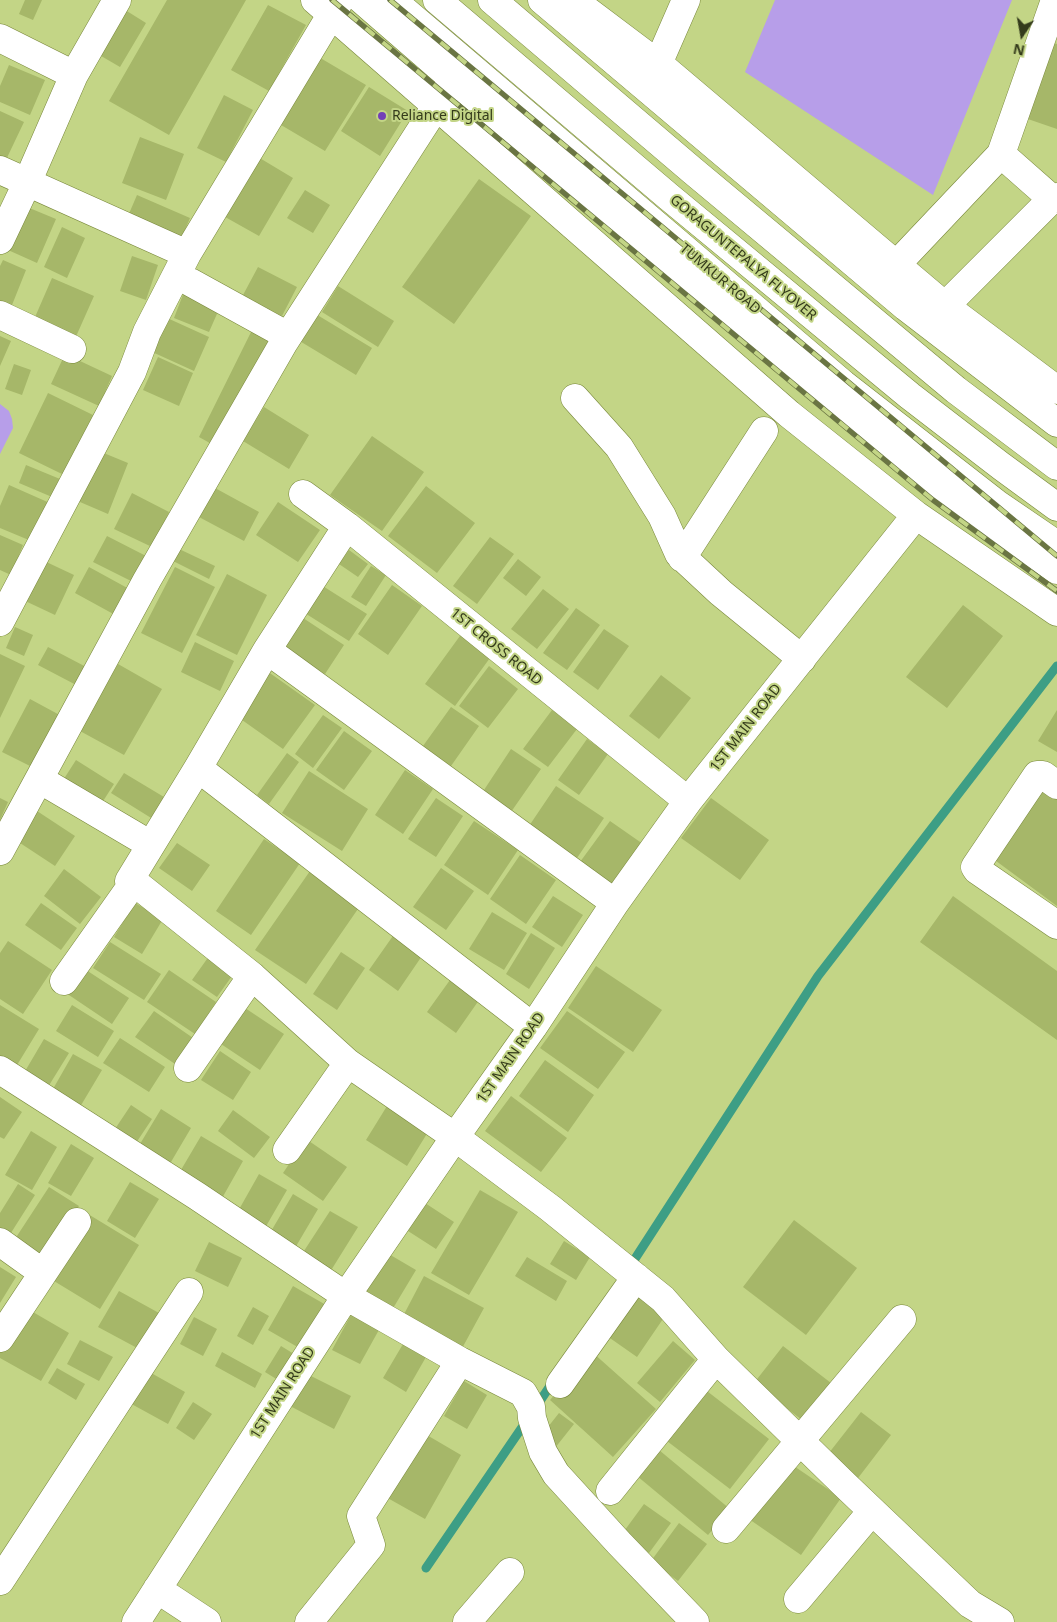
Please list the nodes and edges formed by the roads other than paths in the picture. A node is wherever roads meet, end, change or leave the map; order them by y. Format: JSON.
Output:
{"nodes":[{"id":1,"x":117,"y":0,"type":"edge"},
{"id":2,"x":362,"y":0,"type":"edge"},
{"id":3,"x":392,"y":0,"type":"edge"},
{"id":4,"x":437,"y":0,"type":"edge"},
{"id":5,"x":492,"y":0,"type":"edge"},
{"id":6,"x":542,"y":0,"type":"edge"},
{"id":7,"x":573,"y":0,"type":"edge"},
{"id":8,"x":686,"y":0,"type":"edge"},
{"id":9,"x":1055,"y":0,"type":"edge"},
{"id":10,"x":329,"y":5,"type":"edge"},
{"id":11,"x":0,"y":38,"type":"edge"},
{"id":12,"x":658,"y":64,"type":"junction"},
{"id":13,"x":74,"y":75,"type":"junction"},
{"id":14,"x":453,"y":79,"type":"junction"},
{"id":15,"x":436,"y":105,"type":"junction"},
{"id":16,"x":1001,"y":154,"type":"junction"},
{"id":17,"x":0,"y":170,"type":"edge"},
{"id":18,"x":27,"y":183,"type":"junction"},
{"id":19,"x":1055,"y":198,"type":"edge"},
{"id":20,"x":0,"y":240,"type":"edge"},
{"id":21,"x":187,"y":254,"type":"junction"},
{"id":22,"x":896,"y":265,"type":"junction"},
{"id":23,"x":190,"y":282,"type":"dead end"},
{"id":24,"x":946,"y":306,"type":"junction"},
{"id":25,"x":0,"y":315,"type":"edge"},
{"id":26,"x":288,"y":336,"type":"junction"},
{"id":27,"x":72,"y":349,"type":"dead end"},
{"id":28,"x":1057,"y":390,"type":"edge"},
{"id":29,"x":575,"y":398,"type":"dead end"},
{"id":30,"x":1057,"y":423,"type":"edge"},
{"id":31,"x":764,"y":431,"type":"dead end"},
{"id":32,"x":1057,"y":466,"type":"edge"},
{"id":33,"x":303,"y":494,"type":"dead end"},
{"id":34,"x":1057,"y":507,"type":"edge"},
{"id":35,"x":916,"y":515,"type":"junction"},
{"id":36,"x":347,"y":526,"type":"junction"},
{"id":37,"x":1057,"y":545,"type":"edge"},
{"id":38,"x":682,"y":558,"type":"junction"},
{"id":39,"x":1057,"y":570,"type":"edge"},
{"id":40,"x":1057,"y":612,"type":"edge"},
{"id":41,"x":0,"y":622,"type":"edge"},
{"id":42,"x":267,"y":650,"type":"junction"},
{"id":43,"x":802,"y":659,"type":"junction"},
{"id":44,"x":198,"y":768,"type":"junction"},
{"id":45,"x":39,"y":779,"type":"junction"},
{"id":46,"x":1057,"y":785,"type":"edge"},
{"id":47,"x":688,"y":801,"type":"junction"},
{"id":48,"x":151,"y":846,"type":"junction"},
{"id":49,"x":0,"y":851,"type":"edge"},
{"id":50,"x":134,"y":882,"type":"junction"},
{"id":51,"x":615,"y":903,"type":"junction"},
{"id":52,"x":1057,"y":926,"type":"edge"},
{"id":53,"x":252,"y":976,"type":"junction"},
{"id":54,"x":64,"y":981,"type":"dead end"},
{"id":55,"x":533,"y":1027,"type":"junction"},
{"id":56,"x":348,"y":1063,"type":"junction"},
{"id":57,"x":188,"y":1068,"type":"dead end"},
{"id":58,"x":0,"y":1070,"type":"edge"},
{"id":59,"x":455,"y":1137,"type":"junction"},
{"id":60,"x":286,"y":1150,"type":"dead end"},
{"id":61,"x":77,"y":1222,"type":"dead end"},
{"id":62,"x":0,"y":1242,"type":"edge"},
{"id":63,"x":43,"y":1273,"type":"junction"},
{"id":64,"x":636,"y":1277,"type":"junction"},
{"id":65,"x":189,"y":1292,"type":"dead end"},
{"id":66,"x":346,"y":1296,"type":"junction"},
{"id":67,"x":902,"y":1319,"type":"dead end"},
{"id":68,"x":0,"y":1338,"type":"edge"},
{"id":69,"x":716,"y":1359,"type":"junction"},
{"id":70,"x":460,"y":1361,"type":"junction"},
{"id":71,"x":560,"y":1384,"type":"dead end"},
{"id":72,"x":800,"y":1441,"type":"junction"},
{"id":73,"x":610,"y":1491,"type":"dead end"},
{"id":74,"x":872,"y":1511,"type":"junction"},
{"id":75,"x":726,"y":1529,"type":"dead end"},
{"id":76,"x":510,"y":1572,"type":"dead end"},
{"id":77,"x":0,"y":1581,"type":"edge"},
{"id":78,"x":157,"y":1589,"type":"junction"},
{"id":79,"x":798,"y":1599,"type":"dead end"},
{"id":80,"x":136,"y":1622,"type":"edge"},
{"id":81,"x":207,"y":1622,"type":"edge"},
{"id":82,"x":309,"y":1622,"type":"edge"},
{"id":83,"x":467,"y":1622,"type":"edge"},
{"id":84,"x":695,"y":1622,"type":"edge"},
{"id":85,"x":1000,"y":1622,"type":"edge"}],
"edges":[{"from":1,"to":13,"type":"main road"},
{"from":2,"to":14,"type":"main road"},
{"from":3,"to":37,"type":"main road","name":"TUMKUR ROAD"},
{"from":4,"to":34,"type":"main road","name":"GORAGUNTEPALYA FLYOVER"},
{"from":5,"to":32,"type":"main road"},
{"from":6,"to":30,"type":"main road"},
{"from":7,"to":12,"type":"main road"},
{"from":8,"to":12,"type":"main road"},
{"from":9,"to":16,"type":"main road"},
{"from":10,"to":15,"type":"main road"},
{"from":10,"to":21,"type":"main road"},
{"from":11,"to":13,"type":"main road"},
{"from":12,"to":22,"type":"main road"},
{"from":13,"to":18,"type":"main road"},
{"from":14,"to":15,"type":"main road"},
{"from":14,"to":39,"type":"main road"},
{"from":15,"to":26,"type":"main road"},
{"from":15,"to":35,"type":"main road"},
{"from":16,"to":19,"type":"main road"},
{"from":16,"to":22,"type":"main road"},
{"from":17,"to":18,"type":"main road"},
{"from":18,"to":20,"type":"main road"},
{"from":18,"to":21,"type":"main road"},
{"from":19,"to":24,"type":"main road"},
{"from":21,"to":41,"type":"main road"},
{"from":22,"to":24,"type":"main road"},
{"from":23,"to":26,"type":"main road"},
{"from":24,"to":28,"type":"main road"},
{"from":25,"to":27,"type":"main road"},
{"from":26,"to":45,"type":"main road"},
{"from":29,"to":38,"type":"main road"},
{"from":31,"to":38,"type":"main road"},
{"from":33,"to":36,"type":"main road","name":"1ST CROSS ROAD"},
{"from":35,"to":40,"type":"main road"},
{"from":35,"to":43,"type":"main road","name":"1ST MAIN ROAD"},
{"from":36,"to":42,"type":"main road"},
{"from":36,"to":47,"type":"main road","name":"1ST CROSS ROAD"},
{"from":38,"to":43,"type":"main road"},
{"from":42,"to":44,"type":"main road"},
{"from":42,"to":51,"type":"main road"},
{"from":43,"to":47,"type":"main road","name":"1ST MAIN ROAD"},
{"from":44,"to":48,"type":"main road"},
{"from":44,"to":55,"type":"main road"},
{"from":45,"to":48,"type":"main road"},
{"from":45,"to":49,"type":"main road"},
{"from":46,"to":52,"type":"main road"},
{"from":47,"to":51,"type":"main road","name":"1ST MAIN ROAD"},
{"from":48,"to":50,"type":"main road"},
{"from":50,"to":53,"type":"main road"},
{"from":50,"to":54,"type":"main road"},
{"from":51,"to":55,"type":"main road","name":"1ST MAIN ROAD"},
{"from":53,"to":56,"type":"main road"},
{"from":53,"to":57,"type":"main road"},
{"from":55,"to":59,"type":"main road","name":"1ST MAIN ROAD"},
{"from":56,"to":59,"type":"main road"},
{"from":56,"to":60,"type":"main road"},
{"from":58,"to":66,"type":"main road"},
{"from":59,"to":64,"type":"main road"},
{"from":59,"to":66,"type":"main road","name":"1ST MAIN ROAD"},
{"from":61,"to":63,"type":"main road"},
{"from":62,"to":63,"type":"main road"},
{"from":63,"to":68,"type":"main road"},
{"from":64,"to":69,"type":"main road"},
{"from":64,"to":71,"type":"main road"},
{"from":65,"to":77,"type":"main road"},
{"from":66,"to":70,"type":"main road"},
{"from":66,"to":78,"type":"main road","name":"1ST MAIN ROAD"},
{"from":67,"to":72,"type":"main road"},
{"from":69,"to":72,"type":"main road"},
{"from":69,"to":73,"type":"main road"},
{"from":70,"to":82,"type":"main road"},
{"from":70,"to":84,"type":"main road"},
{"from":72,"to":74,"type":"main road"},
{"from":72,"to":75,"type":"main road"},
{"from":74,"to":79,"type":"main road"},
{"from":74,"to":85,"type":"main road"},
{"from":76,"to":83,"type":"main road"},
{"from":78,"to":80,"type":"main road","name":"1ST MAIN ROAD"},
{"from":78,"to":81,"type":"main road"}]}
